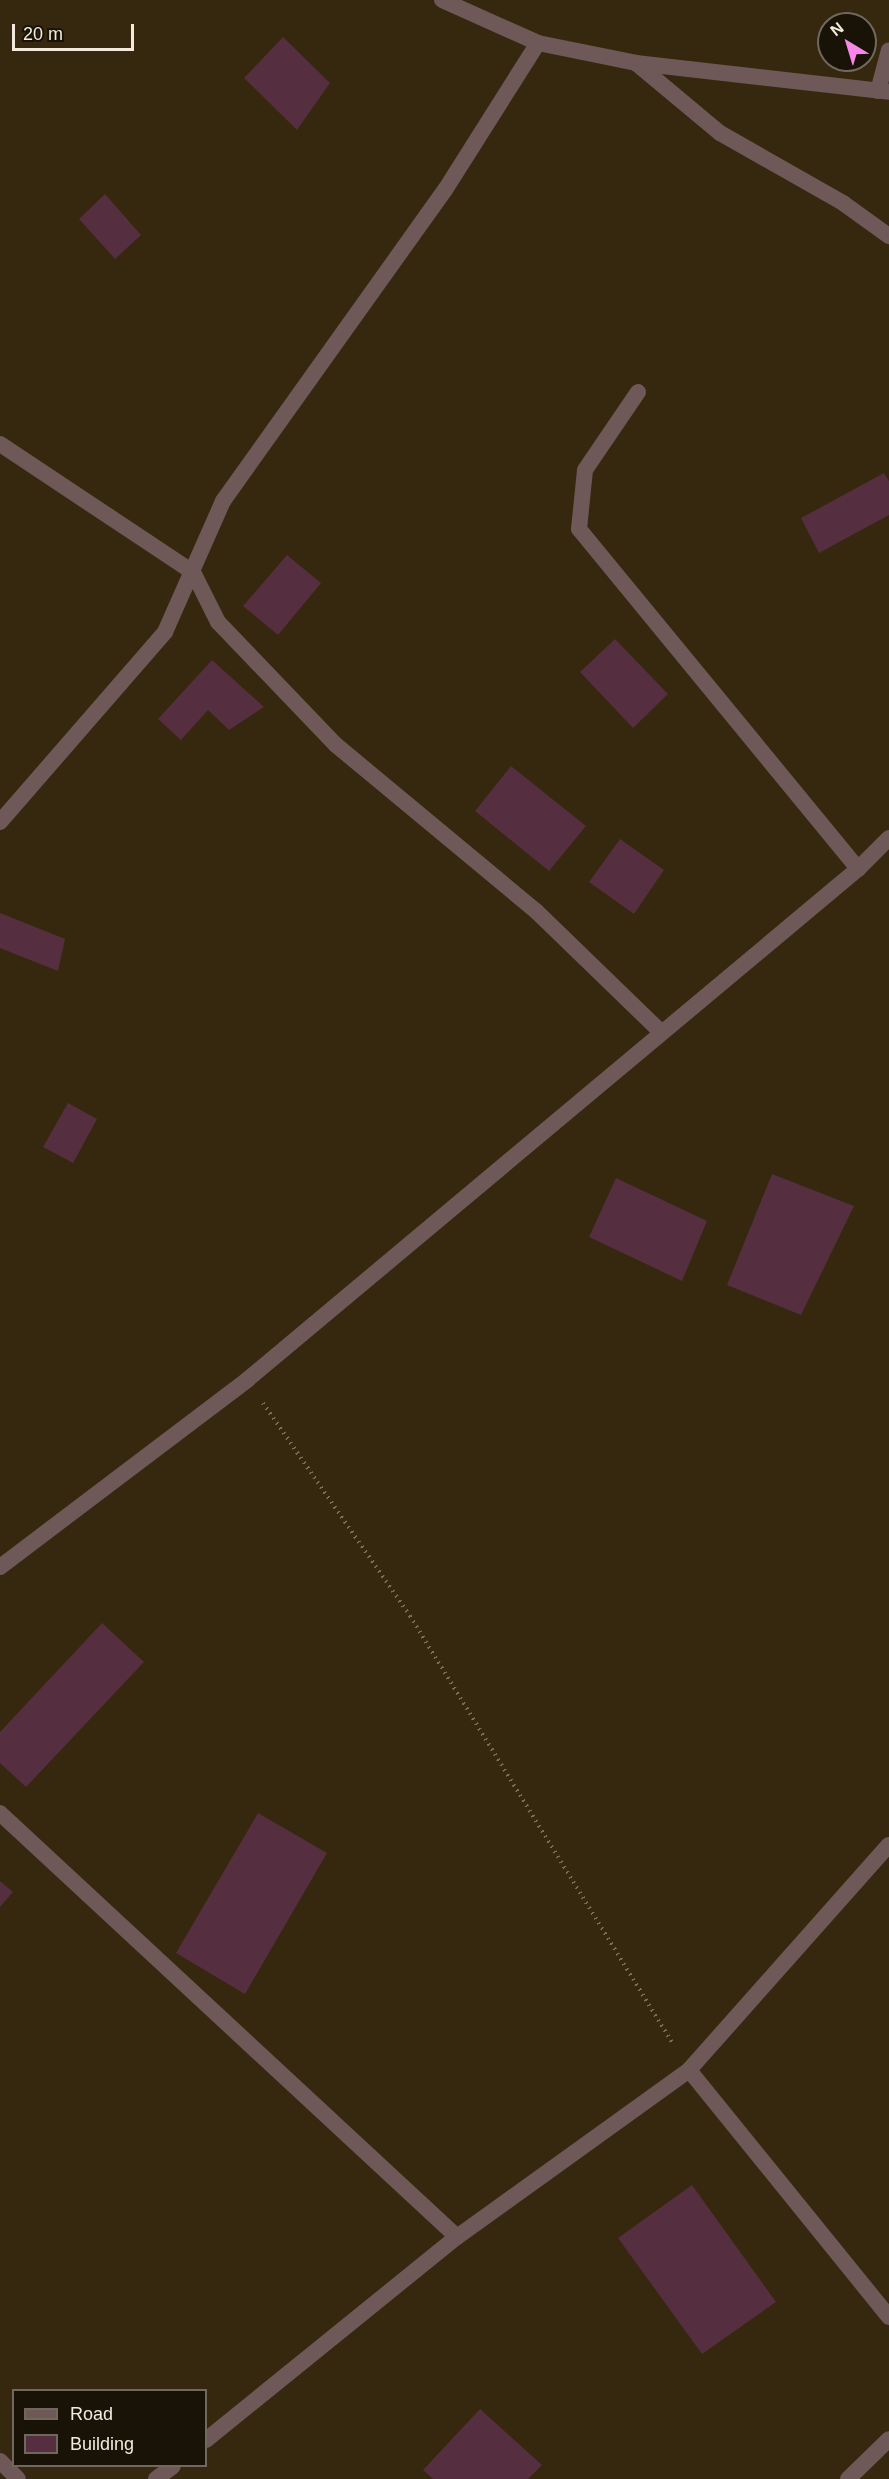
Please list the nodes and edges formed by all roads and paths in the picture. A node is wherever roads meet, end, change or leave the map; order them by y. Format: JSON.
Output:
{"nodes":[{"id":1,"x":442,"y":0,"type":"edge"},
{"id":2,"x":538,"y":43,"type":"junction"},
{"id":3,"x":889,"y":50,"type":"edge"},
{"id":4,"x":636,"y":63,"type":"junction"},
{"id":5,"x":883,"y":92,"type":"edge"},
{"id":6,"x":889,"y":236,"type":"edge"},
{"id":7,"x":638,"y":392,"type":"dead end"},
{"id":8,"x":0,"y":444,"type":"edge"},
{"id":9,"x":194,"y":572,"type":"junction"},
{"id":10,"x":0,"y":822,"type":"edge"},
{"id":11,"x":889,"y":837,"type":"edge"},
{"id":12,"x":858,"y":869,"type":"junction"},
{"id":13,"x":662,"y":1033,"type":"junction"},
{"id":14,"x":247,"y":1380,"type":"junction"},
{"id":15,"x":0,"y":1567,"type":"edge"},
{"id":16,"x":0,"y":1813,"type":"edge"},
{"id":17,"x":889,"y":1845,"type":"edge"},
{"id":18,"x":689,"y":2070,"type":"junction"},
{"id":19,"x":457,"y":2237,"type":"junction"},
{"id":20,"x":889,"y":2317,"type":"edge"},
{"id":21,"x":207,"y":2439,"type":"edge"},
{"id":22,"x":889,"y":2439,"type":"edge"},
{"id":23,"x":0,"y":2462,"type":"edge"},
{"id":24,"x":172,"y":2467,"type":"edge"},
{"id":25,"x":854,"y":2477,"type":"edge"},
{"id":26,"x":17,"y":2479,"type":"edge"},
{"id":27,"x":156,"y":2479,"type":"edge"}],
"edges":[{"from":1,"to":2,"type":"street"},
{"from":2,"to":4,"type":"street"},
{"from":2,"to":9,"type":"street"},
{"from":3,"to":5,"type":"street"},
{"from":4,"to":5,"type":"street"},
{"from":4,"to":6,"type":"street"},
{"from":7,"to":12,"type":"street"},
{"from":8,"to":9,"type":"street"},
{"from":9,"to":10,"type":"street"},
{"from":9,"to":13,"type":"street"},
{"from":11,"to":12,"type":"street"},
{"from":12,"to":13,"type":"street"},
{"from":13,"to":14,"type":"street"},
{"from":14,"to":15,"type":"street"},
{"from":14,"to":18,"type":"path"},
{"from":16,"to":19,"type":"street"},
{"from":17,"to":18,"type":"street"},
{"from":18,"to":19,"type":"street"},
{"from":18,"to":20,"type":"street"},
{"from":19,"to":21,"type":"street"},
{"from":22,"to":25,"type":"street"},
{"from":23,"to":26,"type":"street"},
{"from":24,"to":27,"type":"street"}]}
